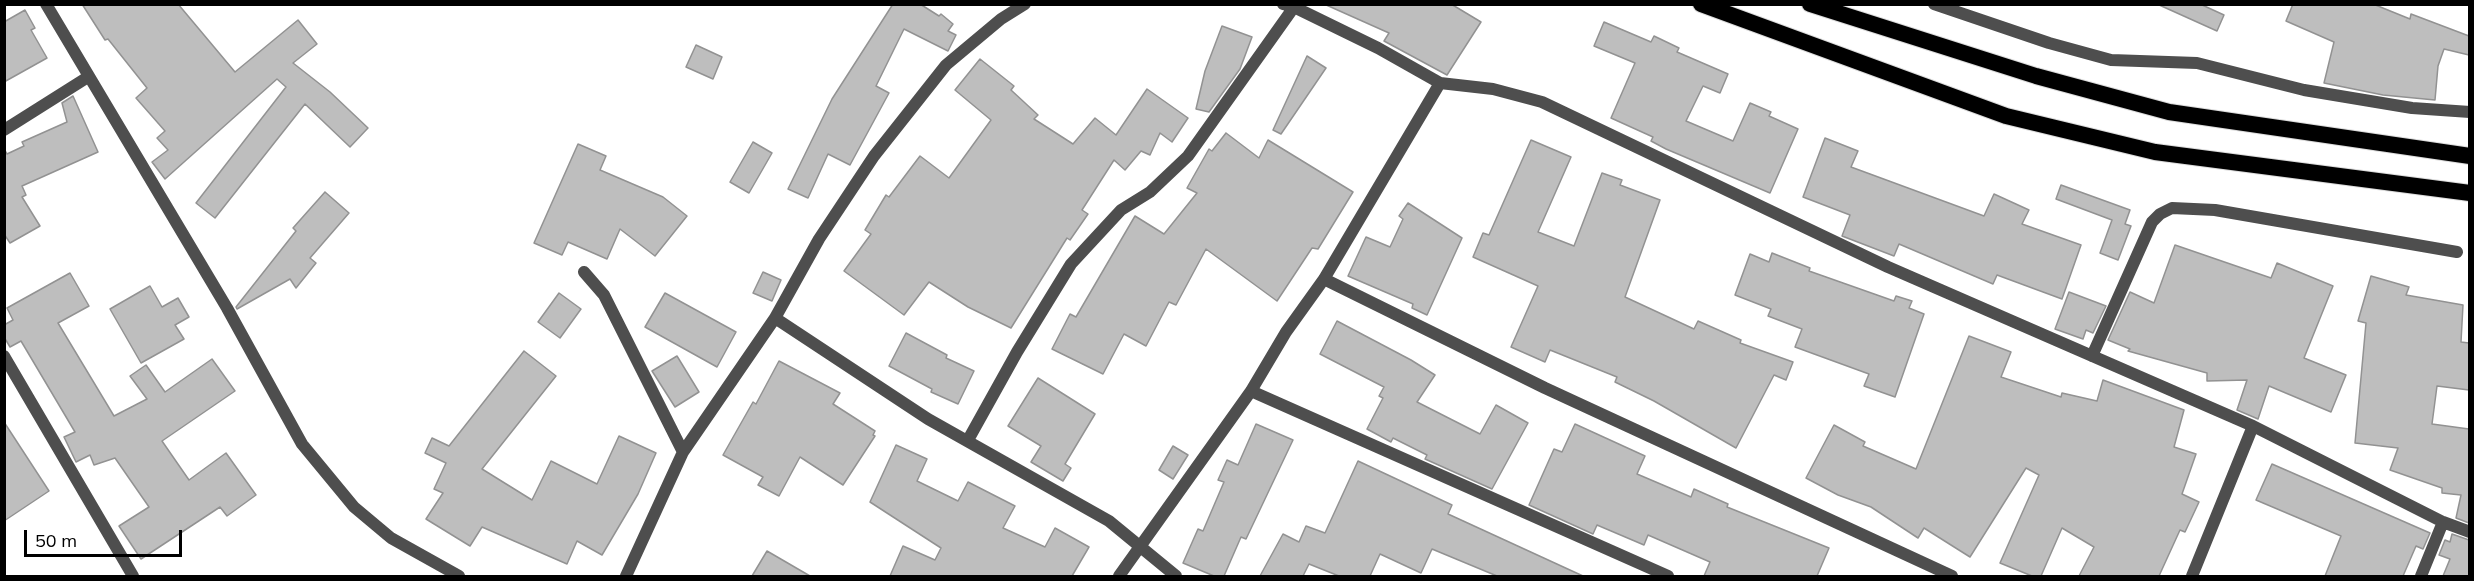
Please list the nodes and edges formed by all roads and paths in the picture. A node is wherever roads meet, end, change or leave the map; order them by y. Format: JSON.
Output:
{"nodes":[{"id":1,"x":46,"y":4,"type":"edge"},
{"id":2,"x":1025,"y":4,"type":"edge"},
{"id":3,"x":1701,"y":4,"type":"edge"},
{"id":4,"x":1810,"y":4,"type":"edge"},
{"id":5,"x":1934,"y":4,"type":"edge"},
{"id":6,"x":1288,"y":6,"type":"edge"},
{"id":7,"x":88,"y":77,"type":"junction"},
{"id":8,"x":1440,"y":83,"type":"junction"},
{"id":9,"x":2469,"y":112,"type":"edge"},
{"id":10,"x":4,"y":130,"type":"edge"},
{"id":11,"x":2469,"y":156,"type":"edge"},
{"id":12,"x":2469,"y":193,"type":"edge"},
{"id":13,"x":2457,"y":252,"type":"dead end"},
{"id":14,"x":584,"y":272,"type":"dead end"},
{"id":15,"x":1324,"y":279,"type":"junction"},
{"id":16,"x":775,"y":318,"type":"junction"},
{"id":17,"x":2092,"y":356,"type":"junction"},
{"id":18,"x":4,"y":357,"type":"edge"},
{"id":19,"x":1251,"y":392,"type":"junction"},
{"id":20,"x":2253,"y":426,"type":"junction"},
{"id":21,"x":968,"y":440,"type":"junction"},
{"id":22,"x":683,"y":452,"type":"junction"},
{"id":23,"x":2443,"y":522,"type":"junction"},
{"id":24,"x":2469,"y":532,"type":"edge"},
{"id":25,"x":1141,"y":549,"type":"junction"},
{"id":26,"x":133,"y":576,"type":"edge"},
{"id":27,"x":459,"y":576,"type":"edge"},
{"id":28,"x":626,"y":576,"type":"edge"},
{"id":29,"x":1119,"y":576,"type":"edge"},
{"id":30,"x":1176,"y":576,"type":"edge"},
{"id":31,"x":1668,"y":576,"type":"edge"},
{"id":32,"x":1952,"y":576,"type":"edge"},
{"id":33,"x":2192,"y":576,"type":"edge"},
{"id":34,"x":2421,"y":576,"type":"edge"}],
"edges":[{"from":1,"to":7,"type":"street"},
{"from":2,"to":16,"type":"street"},
{"from":3,"to":12,"type":"highway"},
{"from":4,"to":11,"type":"highway"},
{"from":5,"to":9,"type":"street"},
{"from":6,"to":8,"type":"street"},
{"from":6,"to":21,"type":"street"},
{"from":7,"to":10,"type":"street"},
{"from":7,"to":27,"type":"street"},
{"from":8,"to":15,"type":"street"},
{"from":8,"to":17,"type":"street"},
{"from":13,"to":17,"type":"street"},
{"from":14,"to":22,"type":"street"},
{"from":15,"to":19,"type":"street"},
{"from":15,"to":32,"type":"street"},
{"from":16,"to":21,"type":"street"},
{"from":16,"to":22,"type":"street"},
{"from":17,"to":20,"type":"street"},
{"from":18,"to":26,"type":"street"},
{"from":19,"to":25,"type":"street"},
{"from":19,"to":31,"type":"street"},
{"from":20,"to":23,"type":"street"},
{"from":20,"to":33,"type":"street"},
{"from":21,"to":25,"type":"street"},
{"from":22,"to":28,"type":"street"},
{"from":23,"to":24,"type":"street"},
{"from":23,"to":34,"type":"street"},
{"from":25,"to":29,"type":"street"},
{"from":25,"to":30,"type":"street"}]}
